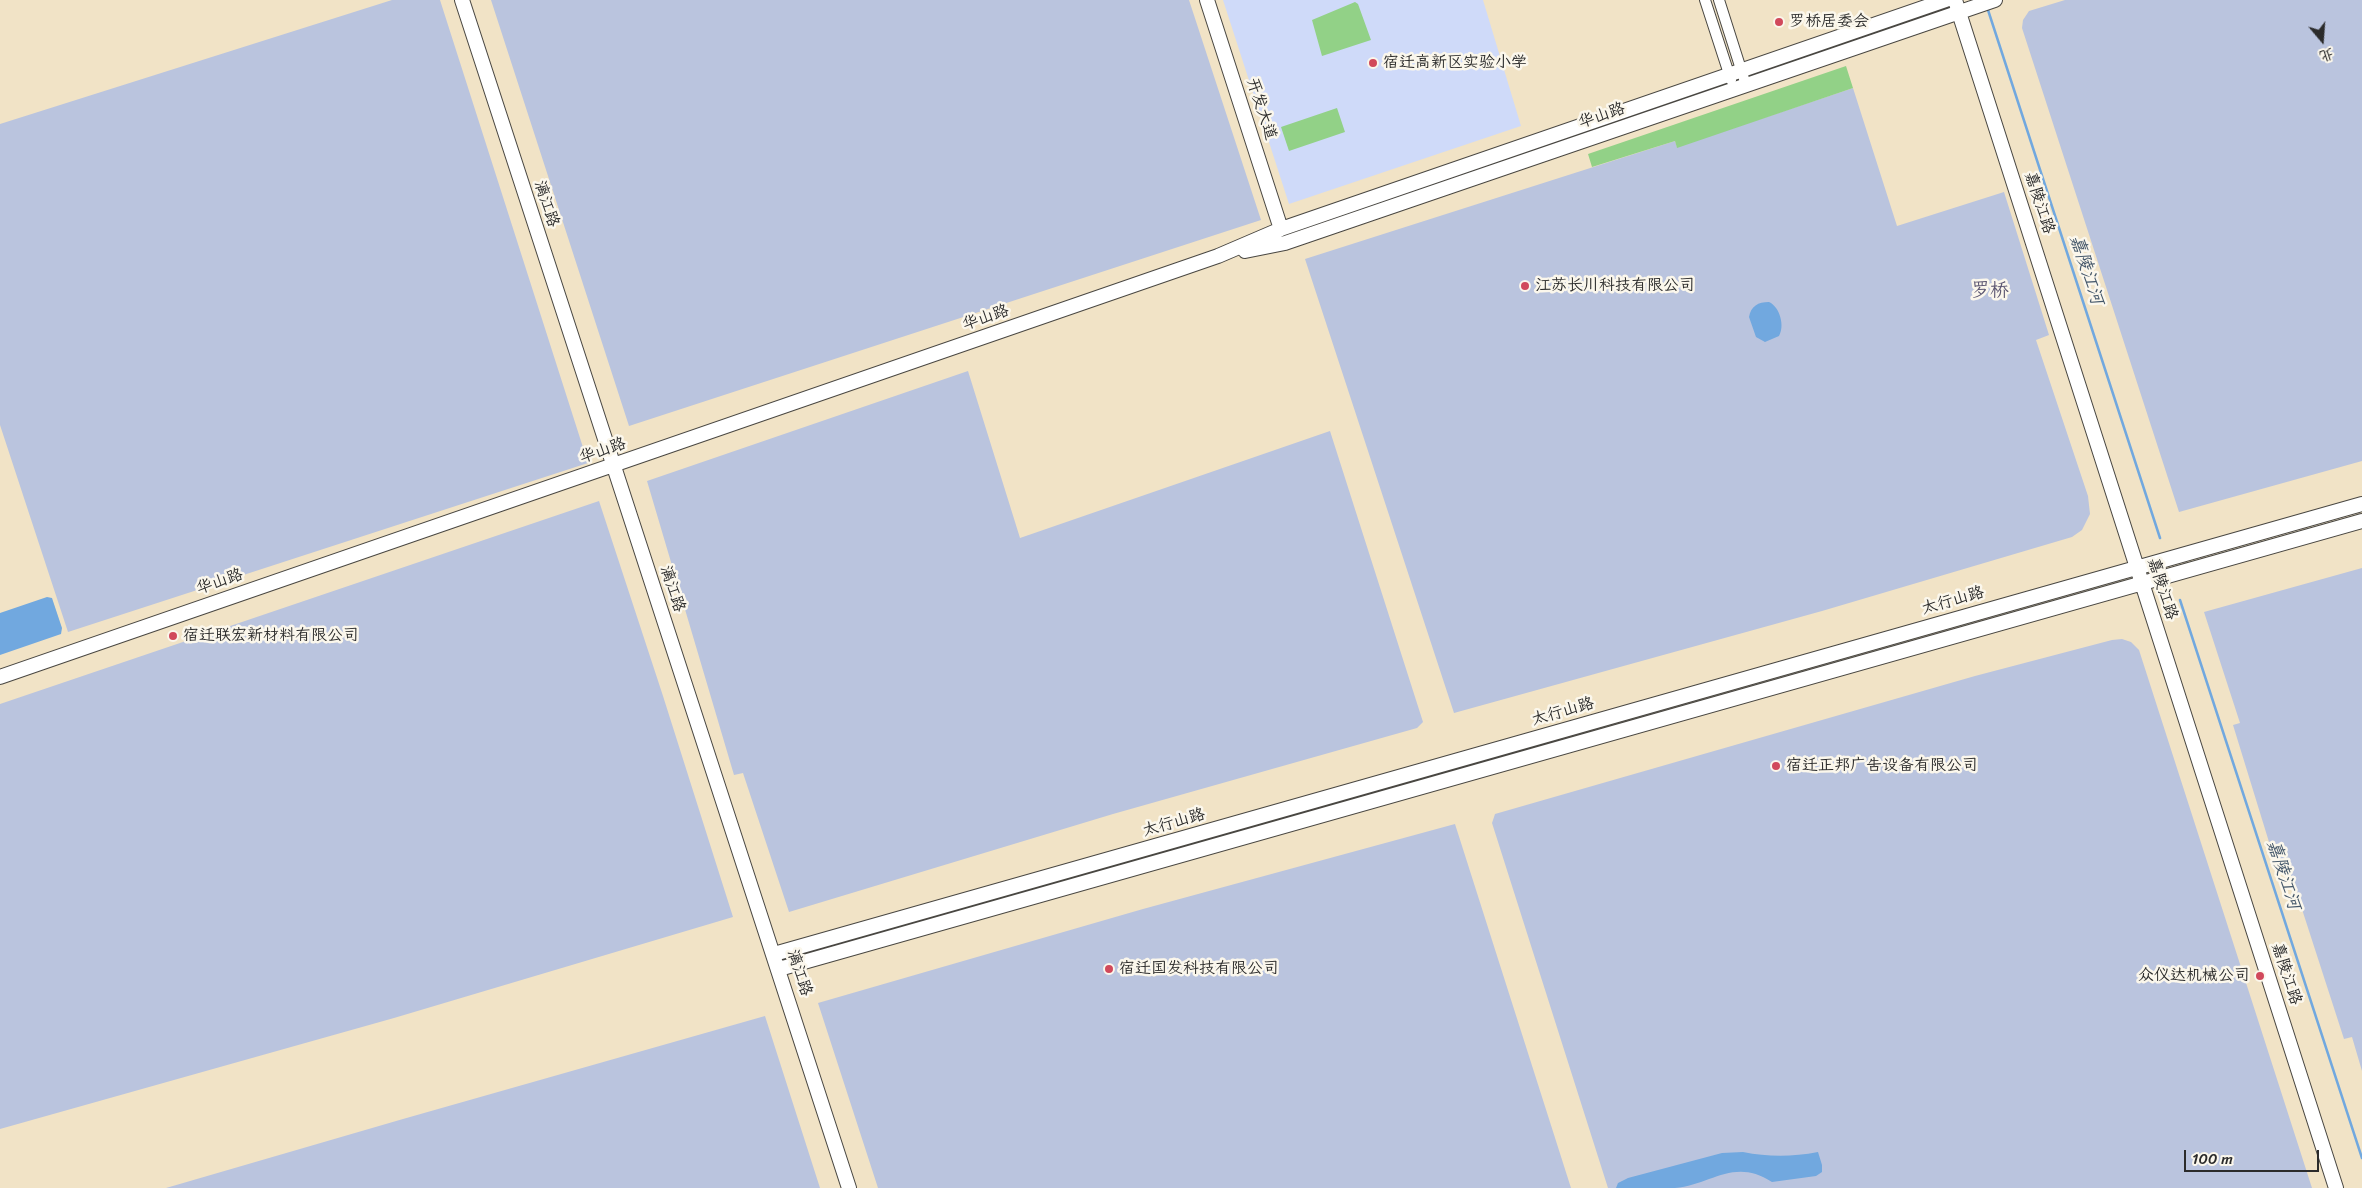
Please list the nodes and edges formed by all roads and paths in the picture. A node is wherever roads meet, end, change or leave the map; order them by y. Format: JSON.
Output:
{"nodes":[{"id":1,"x":462,"y":0,"type":"edge"},
{"id":2,"x":1207,"y":0,"type":"edge"},
{"id":3,"x":1705,"y":0,"type":"edge"},
{"id":4,"x":1719,"y":0,"type":"edge"},
{"id":5,"x":1946,"y":0,"type":"edge"},
{"id":6,"x":1996,"y":0,"type":"edge"},
{"id":7,"x":1957,"y":6,"type":"edge"},
{"id":8,"x":1736,"y":73,"type":"junction"},
{"id":9,"x":1740,"y":87,"type":"junction"},
{"id":10,"x":1281,"y":229,"type":"junction"},
{"id":11,"x":1218,"y":256,"type":"junction"},
{"id":12,"x":613,"y":466,"type":"junction"},
{"id":13,"x":2362,"y":504,"type":"edge"},
{"id":14,"x":2362,"y":521,"type":"edge"},
{"id":15,"x":2136,"y":567,"type":"junction"},
{"id":16,"x":2142,"y":584,"type":"junction"},
{"id":17,"x":0,"y":677,"type":"edge"},
{"id":18,"x":774,"y":954,"type":"junction"},
{"id":19,"x":779,"y":968,"type":"junction"},
{"id":20,"x":849,"y":1188,"type":"edge"},
{"id":21,"x":2336,"y":1188,"type":"edge"}],
"edges":[{"from":1,"to":12,"type":"street","name":"漓江路"},
{"from":2,"to":10,"type":"street","name":"开发大道"},
{"from":3,"to":8,"type":"street"},
{"from":4,"to":8,"type":"street"},
{"from":5,"to":8,"type":"street","name":"华山路"},
{"from":6,"to":7,"type":"street","name":"华山路"},
{"from":7,"to":9,"type":"street","name":"华山路"},
{"from":7,"to":15,"type":"street","name":"嘉陵江路"},
{"from":8,"to":9,"type":"street"},
{"from":8,"to":10,"type":"street","name":"华山路"},
{"from":9,"to":11,"type":"street","name":"华山路"},
{"from":10,"to":11,"type":"street","name":"华山路"},
{"from":11,"to":12,"type":"street","name":"华山路"},
{"from":12,"to":17,"type":"street","name":"华山路"},
{"from":12,"to":18,"type":"street","name":"漓江路"},
{"from":13,"to":15,"type":"street","name":"太行山路"},
{"from":14,"to":16,"type":"street","name":"太行山路"},
{"from":15,"to":16,"type":"street","name":"嘉陵江路"},
{"from":15,"to":18,"type":"street","name":"太行山路"},
{"from":16,"to":19,"type":"street","name":"太行山路"},
{"from":16,"to":21,"type":"street","name":"嘉陵江路"},
{"from":18,"to":19,"type":"street","name":"漓江路"},
{"from":19,"to":20,"type":"street","name":"漓江路"}]}
